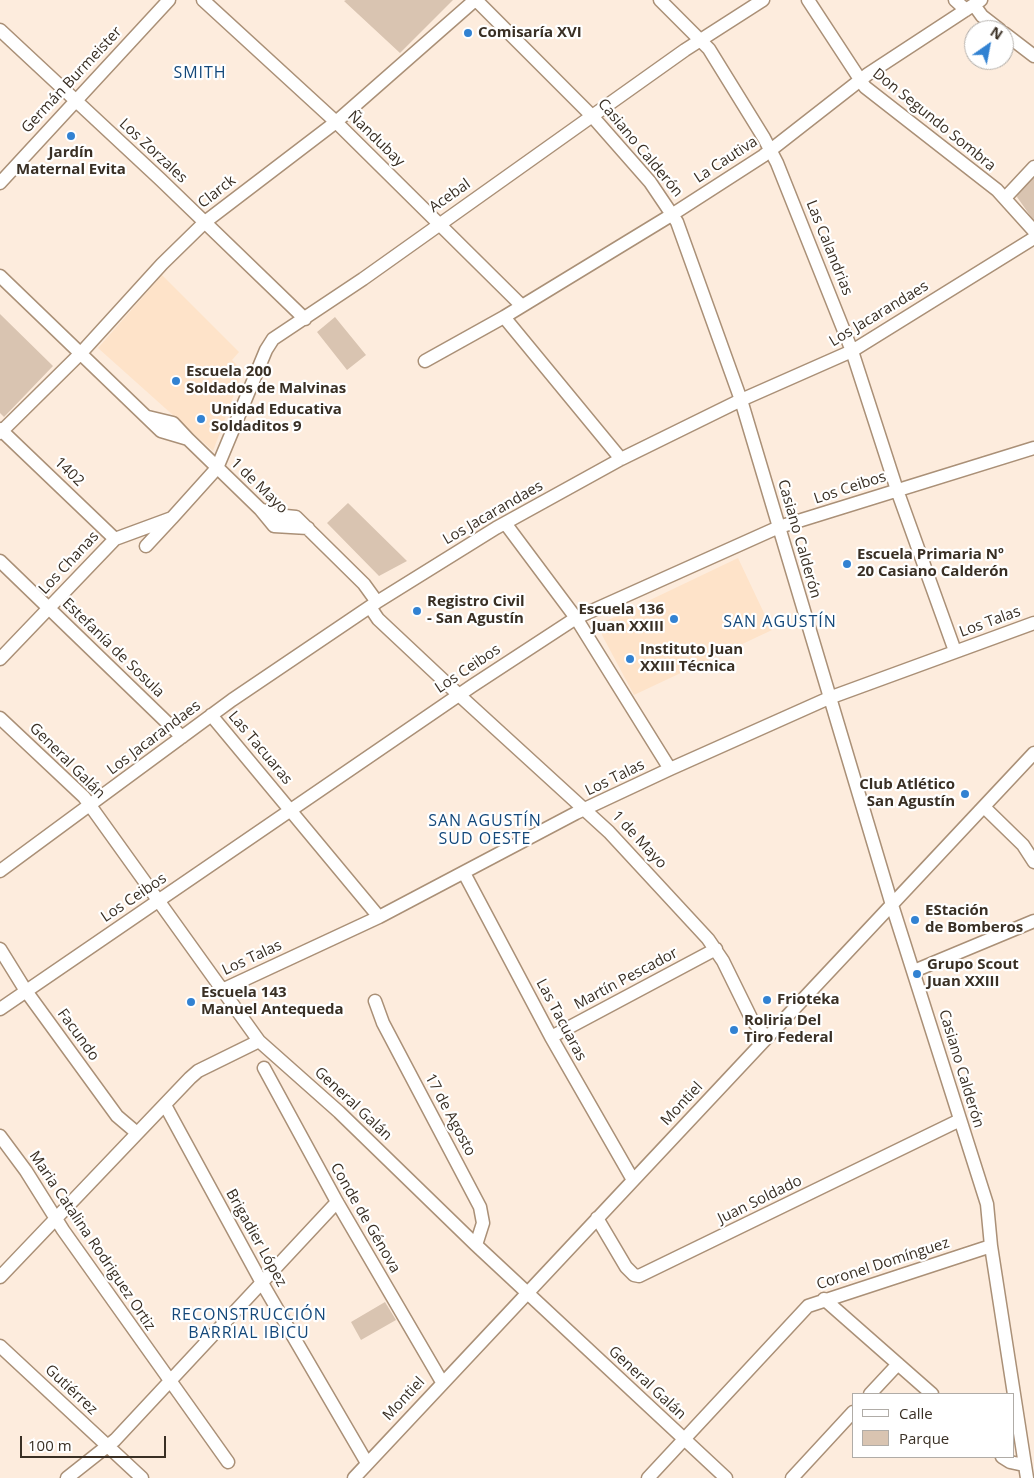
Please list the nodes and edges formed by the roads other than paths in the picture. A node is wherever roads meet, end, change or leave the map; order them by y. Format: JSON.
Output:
{"nodes":[{"id":1,"x":169,"y":0,"type":"edge"},
{"id":2,"x":203,"y":0,"type":"edge"},
{"id":3,"x":476,"y":0,"type":"edge"},
{"id":4,"x":660,"y":0,"type":"edge"},
{"id":5,"x":763,"y":0,"type":"edge"},
{"id":6,"x":808,"y":0,"type":"edge"},
{"id":7,"x":955,"y":0,"type":"edge"},
{"id":8,"x":974,"y":5,"type":"edge"},
{"id":9,"x":987,"y":20,"type":"edge"},
{"id":10,"x":0,"y":30,"type":"edge"},
{"id":11,"x":702,"y":40,"type":"junction"},
{"id":12,"x":1014,"y":41,"type":"edge"},
{"id":13,"x":1034,"y":56,"type":"edge"},
{"id":14,"x":859,"y":81,"type":"junction"},
{"id":15,"x":75,"y":100,"type":"junction"},
{"id":16,"x":592,"y":116,"type":"junction"},
{"id":17,"x":336,"y":122,"type":"junction"},
{"id":18,"x":771,"y":150,"type":"junction"},
{"id":19,"x":1034,"y":167,"type":"edge"},
{"id":20,"x":0,"y":183,"type":"edge"},
{"id":21,"x":1006,"y":198,"type":"junction"},
{"id":22,"x":673,"y":214,"type":"junction"},
{"id":23,"x":205,"y":222,"type":"junction"},
{"id":24,"x":439,"y":224,"type":"junction"},
{"id":25,"x":1034,"y":231,"type":"edge"},
{"id":26,"x":1034,"y":238,"type":"edge"},
{"id":27,"x":0,"y":276,"type":"edge"},
{"id":28,"x":522,"y":306,"type":"junction"},
{"id":29,"x":504,"y":317,"type":"junction"},
{"id":30,"x":305,"y":319,"type":"junction"},
{"id":31,"x":852,"y":351,"type":"junction"},
{"id":32,"x":81,"y":353,"type":"junction"},
{"id":33,"x":425,"y":361,"type":"dead end"},
{"id":34,"x":741,"y":400,"type":"junction"},
{"id":35,"x":1,"y":431,"type":"edge"},
{"id":36,"x":1034,"y":448,"type":"edge"},
{"id":37,"x":621,"y":459,"type":"junction"},
{"id":38,"x":217,"y":468,"type":"junction"},
{"id":39,"x":897,"y":490,"type":"junction"},
{"id":40,"x":172,"y":518,"type":"junction"},
{"id":41,"x":505,"y":523,"type":"junction"},
{"id":42,"x":779,"y":527,"type":"junction"},
{"id":43,"x":115,"y":539,"type":"junction"},
{"id":44,"x":146,"y":546,"type":"dead end"},
{"id":45,"x":0,"y":561,"type":"edge"},
{"id":46,"x":373,"y":605,"type":"junction"},
{"id":47,"x":50,"y":608,"type":"junction"},
{"id":48,"x":576,"y":618,"type":"junction"},
{"id":49,"x":1034,"y":623,"type":"edge"},
{"id":50,"x":955,"y":651,"type":"junction"},
{"id":51,"x":0,"y":659,"type":"edge"},
{"id":52,"x":459,"y":695,"type":"junction"},
{"id":53,"x":829,"y":698,"type":"junction"},
{"id":54,"x":211,"y":715,"type":"junction"},
{"id":55,"x":0,"y":718,"type":"edge"},
{"id":56,"x":182,"y":737,"type":"junction"},
{"id":57,"x":1034,"y":752,"type":"edge"},
{"id":58,"x":670,"y":770,"type":"junction"},
{"id":59,"x":90,"y":805,"type":"junction"},
{"id":60,"x":984,"y":807,"type":"junction"},
{"id":61,"x":586,"y":810,"type":"junction"},
{"id":62,"x":291,"y":811,"type":"junction"},
{"id":63,"x":1033,"y":857,"type":"edge"},
{"id":64,"x":0,"y":871,"type":"edge"},
{"id":65,"x":464,"y":873,"type":"junction"},
{"id":66,"x":158,"y":901,"type":"junction"},
{"id":67,"x":892,"y":905,"type":"junction"},
{"id":68,"x":379,"y":917,"type":"junction"},
{"id":69,"x":1034,"y":921,"type":"edge"},
{"id":70,"x":0,"y":949,"type":"edge"},
{"id":71,"x":716,"y":949,"type":"junction"},
{"id":72,"x":914,"y":971,"type":"junction"},
{"id":73,"x":222,"y":990,"type":"junction"},
{"id":74,"x":26,"y":991,"type":"junction"},
{"id":75,"x":375,"y":1002,"type":"dead end"},
{"id":76,"x":0,"y":1009,"type":"edge"},
{"id":77,"x":550,"y":1037,"type":"junction"},
{"id":78,"x":766,"y":1038,"type":"junction"},
{"id":79,"x":259,"y":1041,"type":"junction"},
{"id":80,"x":264,"y":1068,"type":"dead end"},
{"id":81,"x":165,"y":1104,"type":"junction"},
{"id":82,"x":960,"y":1120,"type":"junction"},
{"id":83,"x":137,"y":1133,"type":"junction"},
{"id":84,"x":0,"y":1136,"type":"edge"},
{"id":85,"x":633,"y":1180,"type":"junction"},
{"id":86,"x":337,"y":1202,"type":"junction"},
{"id":87,"x":54,"y":1218,"type":"junction"},
{"id":88,"x":597,"y":1218,"type":"junction"},
{"id":89,"x":476,"y":1245,"type":"junction"},
{"id":90,"x":991,"y":1246,"type":"junction"},
{"id":91,"x":6,"y":1263,"type":"edge"},
{"id":92,"x":0,"y":1276,"type":"edge"},
{"id":93,"x":262,"y":1283,"type":"junction"},
{"id":94,"x":526,"y":1292,"type":"junction"},
{"id":95,"x":824,"y":1299,"type":"junction"},
{"id":96,"x":0,"y":1346,"type":"edge"},
{"id":97,"x":898,"y":1364,"type":"junction"},
{"id":98,"x":168,"y":1381,"type":"junction"},
{"id":99,"x":442,"y":1382,"type":"junction"},
{"id":100,"x":871,"y":1393,"type":"edge"},
{"id":101,"x":931,"y":1393,"type":"edge"},
{"id":102,"x":1014,"y":1393,"type":"edge"},
{"id":103,"x":1014,"y":1395,"type":"edge"},
{"id":104,"x":852,"y":1413,"type":"edge"},
{"id":105,"x":684,"y":1440,"type":"junction"},
{"id":106,"x":108,"y":1446,"type":"junction"},
{"id":107,"x":1004,"y":1458,"type":"edge"},
{"id":108,"x":228,"y":1462,"type":"dead end"},
{"id":109,"x":368,"y":1463,"type":"junction"},
{"id":110,"x":1026,"y":1472,"type":"edge"},
{"id":111,"x":67,"y":1478,"type":"edge"},
{"id":112,"x":142,"y":1478,"type":"edge"},
{"id":113,"x":354,"y":1478,"type":"edge"},
{"id":114,"x":648,"y":1478,"type":"edge"},
{"id":115,"x":726,"y":1478,"type":"edge"},
{"id":116,"x":792,"y":1478,"type":"edge"}],
"edges":[{"from":1,"to":15,"type":"street","name":"Germán Burmeister"},
{"from":2,"to":17,"type":"street","name":"Ñandubay"},
{"from":3,"to":16,"type":"street","name":"Casiano Calderón"},
{"from":3,"to":17,"type":"street","name":"Clarck"},
{"from":4,"to":11,"type":"street","name":"Las Calandrias"},
{"from":5,"to":11,"type":"street","name":"Acebal"},
{"from":6,"to":14,"type":"street","name":"Don Segundo Sombra"},
{"from":7,"to":8,"type":"street"},
{"from":8,"to":9,"type":"street"},
{"from":8,"to":14,"type":"street","name":"La Cautiva"},
{"from":10,"to":15,"type":"street","name":"Los Zorzales"},
{"from":11,"to":16,"type":"street","name":"Acebal"},
{"from":11,"to":18,"type":"street","name":"Las Calandrias"},
{"from":12,"to":13,"type":"street"},
{"from":14,"to":18,"type":"street","name":"La Cautiva"},
{"from":14,"to":21,"type":"street","name":"Don Segundo Sombra"},
{"from":15,"to":20,"type":"street","name":"Germán Burmeister"},
{"from":15,"to":23,"type":"street","name":"Los Zorzales"},
{"from":16,"to":22,"type":"street","name":"Casiano Calderón"},
{"from":16,"to":24,"type":"street","name":"Acebal"},
{"from":17,"to":23,"type":"street","name":"Clarck"},
{"from":17,"to":24,"type":"street","name":"Ñandubay"},
{"from":18,"to":22,"type":"street","name":"La Cautiva"},
{"from":18,"to":31,"type":"street","name":"Las Calandrias"},
{"from":19,"to":21,"type":"street"},
{"from":21,"to":25,"type":"street","name":"Don Segundo Sombra"},
{"from":22,"to":28,"type":"street","name":"La Cautiva"},
{"from":22,"to":34,"type":"street","name":"Casiano Calderón"},
{"from":23,"to":30,"type":"street","name":"Los Zorzales"},
{"from":23,"to":32,"type":"street","name":"Clarck"},
{"from":24,"to":28,"type":"street","name":"Ñandubay"},
{"from":24,"to":30,"type":"street","name":"Acebal"},
{"from":26,"to":31,"type":"street","name":"Los Jacarandaes"},
{"from":27,"to":32,"type":"street","name":"1 de Mayo"},
{"from":28,"to":29,"type":"street","name":"La Cautiva"},
{"from":29,"to":33,"type":"street","name":"La Cautiva"},
{"from":29,"to":37,"type":"street"},
{"from":30,"to":38,"type":"street","name":"Acebal"},
{"from":31,"to":34,"type":"street","name":"Los Jacarandaes"},
{"from":31,"to":39,"type":"street","name":"Las Calandrias"},
{"from":32,"to":35,"type":"street","name":"Clarck"},
{"from":32,"to":38,"type":"street","name":"1 de Mayo"},
{"from":34,"to":37,"type":"street","name":"Los Jacarandaes"},
{"from":34,"to":42,"type":"street","name":"Casiano Calderón"},
{"from":35,"to":43,"type":"street","name":"1402"},
{"from":36,"to":39,"type":"street","name":"Los Ceibos"},
{"from":37,"to":41,"type":"street","name":"Los Jacarandaes"},
{"from":38,"to":40,"type":"street","name":"Los Chanas"},
{"from":38,"to":46,"type":"street","name":"1 de Mayo"},
{"from":39,"to":42,"type":"street","name":"Los Ceibos"},
{"from":39,"to":50,"type":"street","name":"Las Calandrias"},
{"from":40,"to":43,"type":"street","name":"Los Chanas"},
{"from":40,"to":44,"type":"street"},
{"from":41,"to":46,"type":"street","name":"Los Jacarandaes"},
{"from":41,"to":48,"type":"street"},
{"from":42,"to":48,"type":"street","name":"Los Ceibos"},
{"from":42,"to":53,"type":"street","name":"Casiano Calderón"},
{"from":43,"to":47,"type":"street","name":"Los Chanas"},
{"from":45,"to":47,"type":"street","name":"Estefanía de Sosula"},
{"from":46,"to":52,"type":"street","name":"1 de Mayo"},
{"from":46,"to":54,"type":"street","name":"Los Jacarandaes"},
{"from":47,"to":51,"type":"street","name":"Los Chanas"},
{"from":47,"to":56,"type":"street","name":"Estefanía de Sosula"},
{"from":48,"to":52,"type":"street","name":"Los Ceibos"},
{"from":48,"to":58,"type":"street"},
{"from":49,"to":50,"type":"street","name":"Los Talas"},
{"from":50,"to":53,"type":"street","name":"Los Talas"},
{"from":52,"to":61,"type":"street","name":"1 de Mayo"},
{"from":52,"to":62,"type":"street","name":"Los Ceibos"},
{"from":53,"to":58,"type":"street","name":"Los Talas"},
{"from":53,"to":67,"type":"street","name":"Casiano Calderón"},
{"from":54,"to":56,"type":"street","name":"Los Jacarandaes"},
{"from":54,"to":62,"type":"street","name":"Las Tacuaras"},
{"from":55,"to":59,"type":"street","name":"General Galán"},
{"from":56,"to":59,"type":"street","name":"Los Jacarandaes"},
{"from":57,"to":60,"type":"street","name":"Montiel"},
{"from":58,"to":61,"type":"street","name":"Los Talas"},
{"from":59,"to":64,"type":"street","name":"Los Jacarandaes"},
{"from":59,"to":66,"type":"street","name":"General Galán"},
{"from":60,"to":63,"type":"street"},
{"from":60,"to":67,"type":"street","name":"Montiel"},
{"from":61,"to":65,"type":"street","name":"Los Talas"},
{"from":61,"to":71,"type":"street","name":"1 de Mayo"},
{"from":62,"to":66,"type":"street","name":"Los Ceibos"},
{"from":62,"to":68,"type":"street","name":"Las Tacuaras"},
{"from":65,"to":68,"type":"street","name":"Los Talas"},
{"from":65,"to":77,"type":"street","name":"Las Tacuaras"},
{"from":66,"to":73,"type":"street","name":"General Galán"},
{"from":66,"to":74,"type":"street","name":"Los Ceibos"},
{"from":67,"to":72,"type":"street","name":"Casiano Calderón"},
{"from":67,"to":78,"type":"street","name":"Montiel"},
{"from":68,"to":73,"type":"street","name":"Los Talas"},
{"from":69,"to":72,"type":"street"},
{"from":70,"to":74,"type":"street","name":"Facundo"},
{"from":71,"to":77,"type":"street","name":"Martín Pescador"},
{"from":71,"to":78,"type":"street","name":"1 de Mayo"},
{"from":72,"to":82,"type":"street","name":"Casiano Calderón"},
{"from":73,"to":79,"type":"street","name":"General Galán"},
{"from":74,"to":76,"type":"street","name":"Los Ceibos"},
{"from":74,"to":83,"type":"street","name":"Facundo"},
{"from":75,"to":89,"type":"street","name":"17 de Agosto"},
{"from":77,"to":85,"type":"street","name":"Las Tacuaras"},
{"from":78,"to":85,"type":"street","name":"Montiel"},
{"from":79,"to":81,"type":"street"},
{"from":79,"to":89,"type":"street","name":"General Galán"},
{"from":80,"to":86,"type":"street","name":"Conde de Génova"},
{"from":81,"to":83,"type":"street"},
{"from":81,"to":93,"type":"street","name":"Brigadier López"},
{"from":82,"to":88,"type":"street","name":"Juan Soldado"},
{"from":82,"to":90,"type":"street","name":"Casiano Calderón"},
{"from":83,"to":87,"type":"street"},
{"from":84,"to":87,"type":"street","name":"Maria Catalina Rodriguez Ortiz"},
{"from":85,"to":88,"type":"street","name":"Montiel"},
{"from":86,"to":93,"type":"street"},
{"from":86,"to":99,"type":"street","name":"Conde de Génova"},
{"from":87,"to":91,"type":"street"},
{"from":87,"to":98,"type":"street","name":"Maria Catalina Rodriguez Ortiz"},
{"from":88,"to":94,"type":"street","name":"Montiel"},
{"from":89,"to":94,"type":"street","name":"General Galán"},
{"from":90,"to":95,"type":"street","name":"Coronel Domínguez"},
{"from":90,"to":102,"type":"street","name":"Casiano Calderón"},
{"from":91,"to":92,"type":"street"},
{"from":93,"to":98,"type":"street"},
{"from":93,"to":109,"type":"street","name":"Brigadier López"},
{"from":94,"to":99,"type":"street","name":"Montiel"},
{"from":94,"to":105,"type":"street","name":"General Galán"},
{"from":95,"to":97,"type":"street"},
{"from":95,"to":105,"type":"street","name":"Coronel Domínguez"},
{"from":96,"to":106,"type":"street","name":"Gutiérrez"},
{"from":97,"to":100,"type":"street"},
{"from":97,"to":101,"type":"street"},
{"from":98,"to":106,"type":"street"},
{"from":98,"to":108,"type":"street","name":"Maria Catalina Rodriguez Ortiz"},
{"from":99,"to":109,"type":"street","name":"Montiel"},
{"from":103,"to":110,"type":"street","name":"Casiano Calderón"},
{"from":104,"to":116,"type":"street"},
{"from":105,"to":114,"type":"street","name":"Coronel Domínguez"},
{"from":105,"to":115,"type":"street","name":"General Galán"},
{"from":106,"to":111,"type":"street"},
{"from":106,"to":112,"type":"street","name":"Gutiérrez"},
{"from":107,"to":110,"type":"street"},
{"from":109,"to":113,"type":"street","name":"Montiel"}]}
